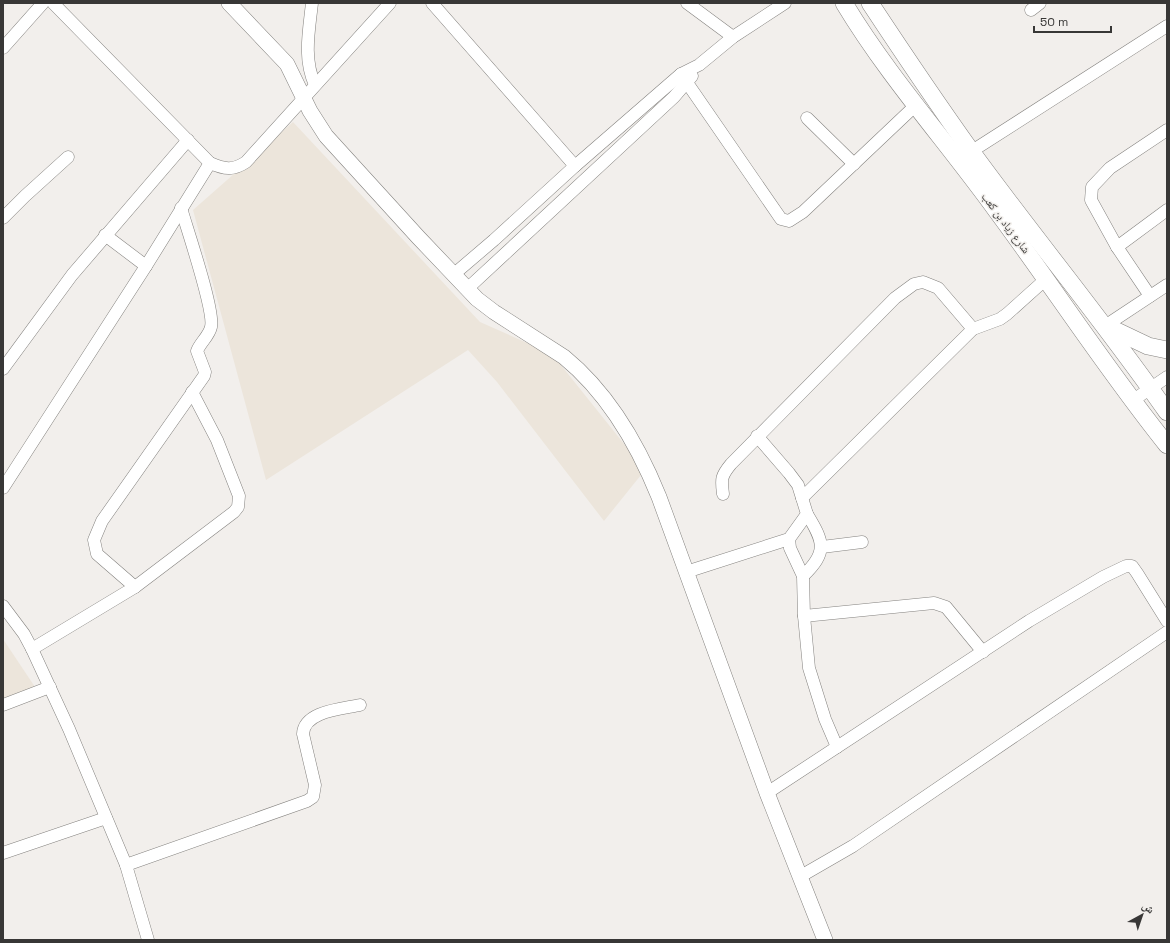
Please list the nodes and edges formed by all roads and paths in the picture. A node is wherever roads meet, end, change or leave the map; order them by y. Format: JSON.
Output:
{"nodes":[{"id":1,"x":43,"y":3,"type":"edge"},
{"id":2,"x":53,"y":3,"type":"edge"},
{"id":3,"x":229,"y":3,"type":"edge"},
{"id":4,"x":312,"y":3,"type":"edge"},
{"id":5,"x":390,"y":3,"type":"edge"},
{"id":6,"x":432,"y":3,"type":"edge"},
{"id":7,"x":687,"y":3,"type":"edge"},
{"id":8,"x":785,"y":3,"type":"edge"},
{"id":9,"x":844,"y":3,"type":"edge"},
{"id":10,"x":870,"y":3,"type":"edge"},
{"id":11,"x":1167,"y":26,"type":"edge"},
{"id":12,"x":733,"y":37,"type":"junction"},
{"id":13,"x":3,"y":48,"type":"edge"},
{"id":14,"x":685,"y":78,"type":"junction"},
{"id":15,"x":315,"y":85,"type":"junction"},
{"id":16,"x":304,"y":98,"type":"junction"},
{"id":17,"x":916,"y":105,"type":"junction"},
{"id":18,"x":807,"y":118,"type":"dead end"},
{"id":19,"x":1167,"y":130,"type":"edge"},
{"id":20,"x":188,"y":140,"type":"junction"},
{"id":21,"x":972,"y":151,"type":"junction"},
{"id":22,"x":68,"y":157,"type":"dead end"},
{"id":23,"x":210,"y":163,"type":"junction"},
{"id":24,"x":854,"y":164,"type":"junction"},
{"id":25,"x":575,"y":166,"type":"junction"},
{"id":26,"x":181,"y":208,"type":"junction"},
{"id":27,"x":1167,"y":210,"type":"edge"},
{"id":28,"x":3,"y":218,"type":"edge"},
{"id":29,"x":106,"y":236,"type":"junction"},
{"id":30,"x":1117,"y":247,"type":"junction"},
{"id":31,"x":146,"y":266,"type":"junction"},
{"id":32,"x":453,"y":275,"type":"junction"},
{"id":33,"x":1046,"y":279,"type":"junction"},
{"id":34,"x":1167,"y":285,"type":"edge"},
{"id":35,"x":467,"y":289,"type":"junction"},
{"id":36,"x":1150,"y":296,"type":"junction"},
{"id":37,"x":1105,"y":326,"type":"junction"},
{"id":38,"x":973,"y":329,"type":"junction"},
{"id":39,"x":1167,"y":350,"type":"edge"},
{"id":40,"x":3,"y":369,"type":"edge"},
{"id":41,"x":1167,"y":376,"type":"edge"},
{"id":42,"x":1150,"y":388,"type":"junction"},
{"id":43,"x":192,"y":392,"type":"junction"},
{"id":44,"x":1132,"y":401,"type":"junction"},
{"id":45,"x":1167,"y":412,"type":"edge"},
{"id":46,"x":757,"y":436,"type":"junction"},
{"id":47,"x":1167,"y":445,"type":"edge"},
{"id":48,"x":3,"y":488,"type":"edge"},
{"id":49,"x":723,"y":494,"type":"dead end"},
{"id":50,"x":802,"y":498,"type":"junction"},
{"id":51,"x":807,"y":514,"type":"junction"},
{"id":52,"x":789,"y":539,"type":"junction"},
{"id":53,"x":862,"y":542,"type":"dead end"},
{"id":54,"x":822,"y":547,"type":"junction"},
{"id":55,"x":686,"y":572,"type":"junction"},
{"id":56,"x":803,"y":576,"type":"junction"},
{"id":57,"x":135,"y":587,"type":"junction"},
{"id":58,"x":3,"y":606,"type":"edge"},
{"id":59,"x":804,"y":616,"type":"junction"},
{"id":60,"x":1167,"y":621,"type":"edge"},
{"id":61,"x":1167,"y":632,"type":"edge"},
{"id":62,"x":32,"y":649,"type":"junction"},
{"id":63,"x":983,"y":652,"type":"junction"},
{"id":64,"x":50,"y":687,"type":"junction"},
{"id":65,"x":3,"y":705,"type":"edge"},
{"id":66,"x":360,"y":705,"type":"dead end"},
{"id":67,"x":837,"y":747,"type":"junction"},
{"id":68,"x":767,"y":793,"type":"junction"},
{"id":69,"x":106,"y":818,"type":"junction"},
{"id":70,"x":3,"y":854,"type":"edge"},
{"id":71,"x":126,"y":865,"type":"junction"},
{"id":72,"x":801,"y":876,"type":"junction"},
{"id":73,"x":148,"y":940,"type":"edge"},
{"id":74,"x":825,"y":940,"type":"edge"}],
"edges":[{"from":1,"to":13,"type":"street"},
{"from":2,"to":20,"type":"street"},
{"from":3,"to":16,"type":"street"},
{"from":4,"to":15,"type":"street"},
{"from":5,"to":15,"type":"street"},
{"from":6,"to":25,"type":"street"},
{"from":7,"to":12,"type":"street"},
{"from":8,"to":12,"type":"street"},
{"from":9,"to":17,"type":"main road","name":"شارع زياد بن كعب"},
{"from":10,"to":21,"type":"main road","name":"شارع زياد بن كعب"},
{"from":11,"to":21,"type":"street"},
{"from":12,"to":14,"type":"street"},
{"from":14,"to":24,"type":"street"},
{"from":14,"to":25,"type":"street"},
{"from":14,"to":35,"type":"street"},
{"from":15,"to":16,"type":"street"},
{"from":16,"to":23,"type":"street"},
{"from":16,"to":32,"type":"street"},
{"from":17,"to":24,"type":"street"},
{"from":17,"to":33,"type":"main road","name":"شارع زياد بن كعب"},
{"from":18,"to":24,"type":"street"},
{"from":19,"to":30,"type":"street"},
{"from":20,"to":23,"type":"street"},
{"from":20,"to":29,"type":"street"},
{"from":21,"to":37,"type":"main road","name":"شارع زياد بن كعب"},
{"from":22,"to":28,"type":"street"},
{"from":23,"to":26,"type":"street"},
{"from":25,"to":32,"type":"street"},
{"from":26,"to":31,"type":"street"},
{"from":26,"to":43,"type":"street"},
{"from":27,"to":30,"type":"street"},
{"from":29,"to":31,"type":"street"},
{"from":29,"to":40,"type":"street"},
{"from":30,"to":36,"type":"street"},
{"from":31,"to":48,"type":"street"},
{"from":32,"to":35,"type":"street"},
{"from":33,"to":38,"type":"street"},
{"from":33,"to":44,"type":"main road","name":"شارع زياد بن كعب"},
{"from":34,"to":36,"type":"street"},
{"from":35,"to":55,"type":"street"},
{"from":36,"to":37,"type":"street"},
{"from":37,"to":39,"type":"main road"},
{"from":37,"to":42,"type":"main road","name":"شارع زياد بن كعب"},
{"from":38,"to":46,"type":"street"},
{"from":38,"to":50,"type":"street"},
{"from":41,"to":42,"type":"street"},
{"from":42,"to":44,"type":"street"},
{"from":42,"to":45,"type":"main road","name":"شارع زياد بن كعب"},
{"from":43,"to":57,"type":"street"},
{"from":43,"to":57,"type":"street"},
{"from":44,"to":47,"type":"main road","name":"شارع زياد بن كعب"},
{"from":46,"to":49,"type":"street"},
{"from":46,"to":50,"type":"street"},
{"from":50,"to":51,"type":"street"},
{"from":51,"to":52,"type":"street"},
{"from":51,"to":54,"type":"street"},
{"from":52,"to":55,"type":"street"},
{"from":52,"to":56,"type":"street"},
{"from":53,"to":54,"type":"street"},
{"from":54,"to":56,"type":"street"},
{"from":55,"to":68,"type":"street"},
{"from":56,"to":59,"type":"street"},
{"from":57,"to":62,"type":"street"},
{"from":58,"to":62,"type":"street"},
{"from":59,"to":63,"type":"street"},
{"from":59,"to":67,"type":"street"},
{"from":60,"to":63,"type":"street"},
{"from":61,"to":72,"type":"street"},
{"from":62,"to":64,"type":"street"},
{"from":63,"to":67,"type":"street"},
{"from":64,"to":65,"type":"street"},
{"from":64,"to":69,"type":"street"},
{"from":66,"to":71,"type":"street"},
{"from":67,"to":68,"type":"street"},
{"from":68,"to":72,"type":"street"},
{"from":69,"to":70,"type":"street"},
{"from":69,"to":71,"type":"street"},
{"from":71,"to":73,"type":"street"},
{"from":72,"to":74,"type":"street"}]}
